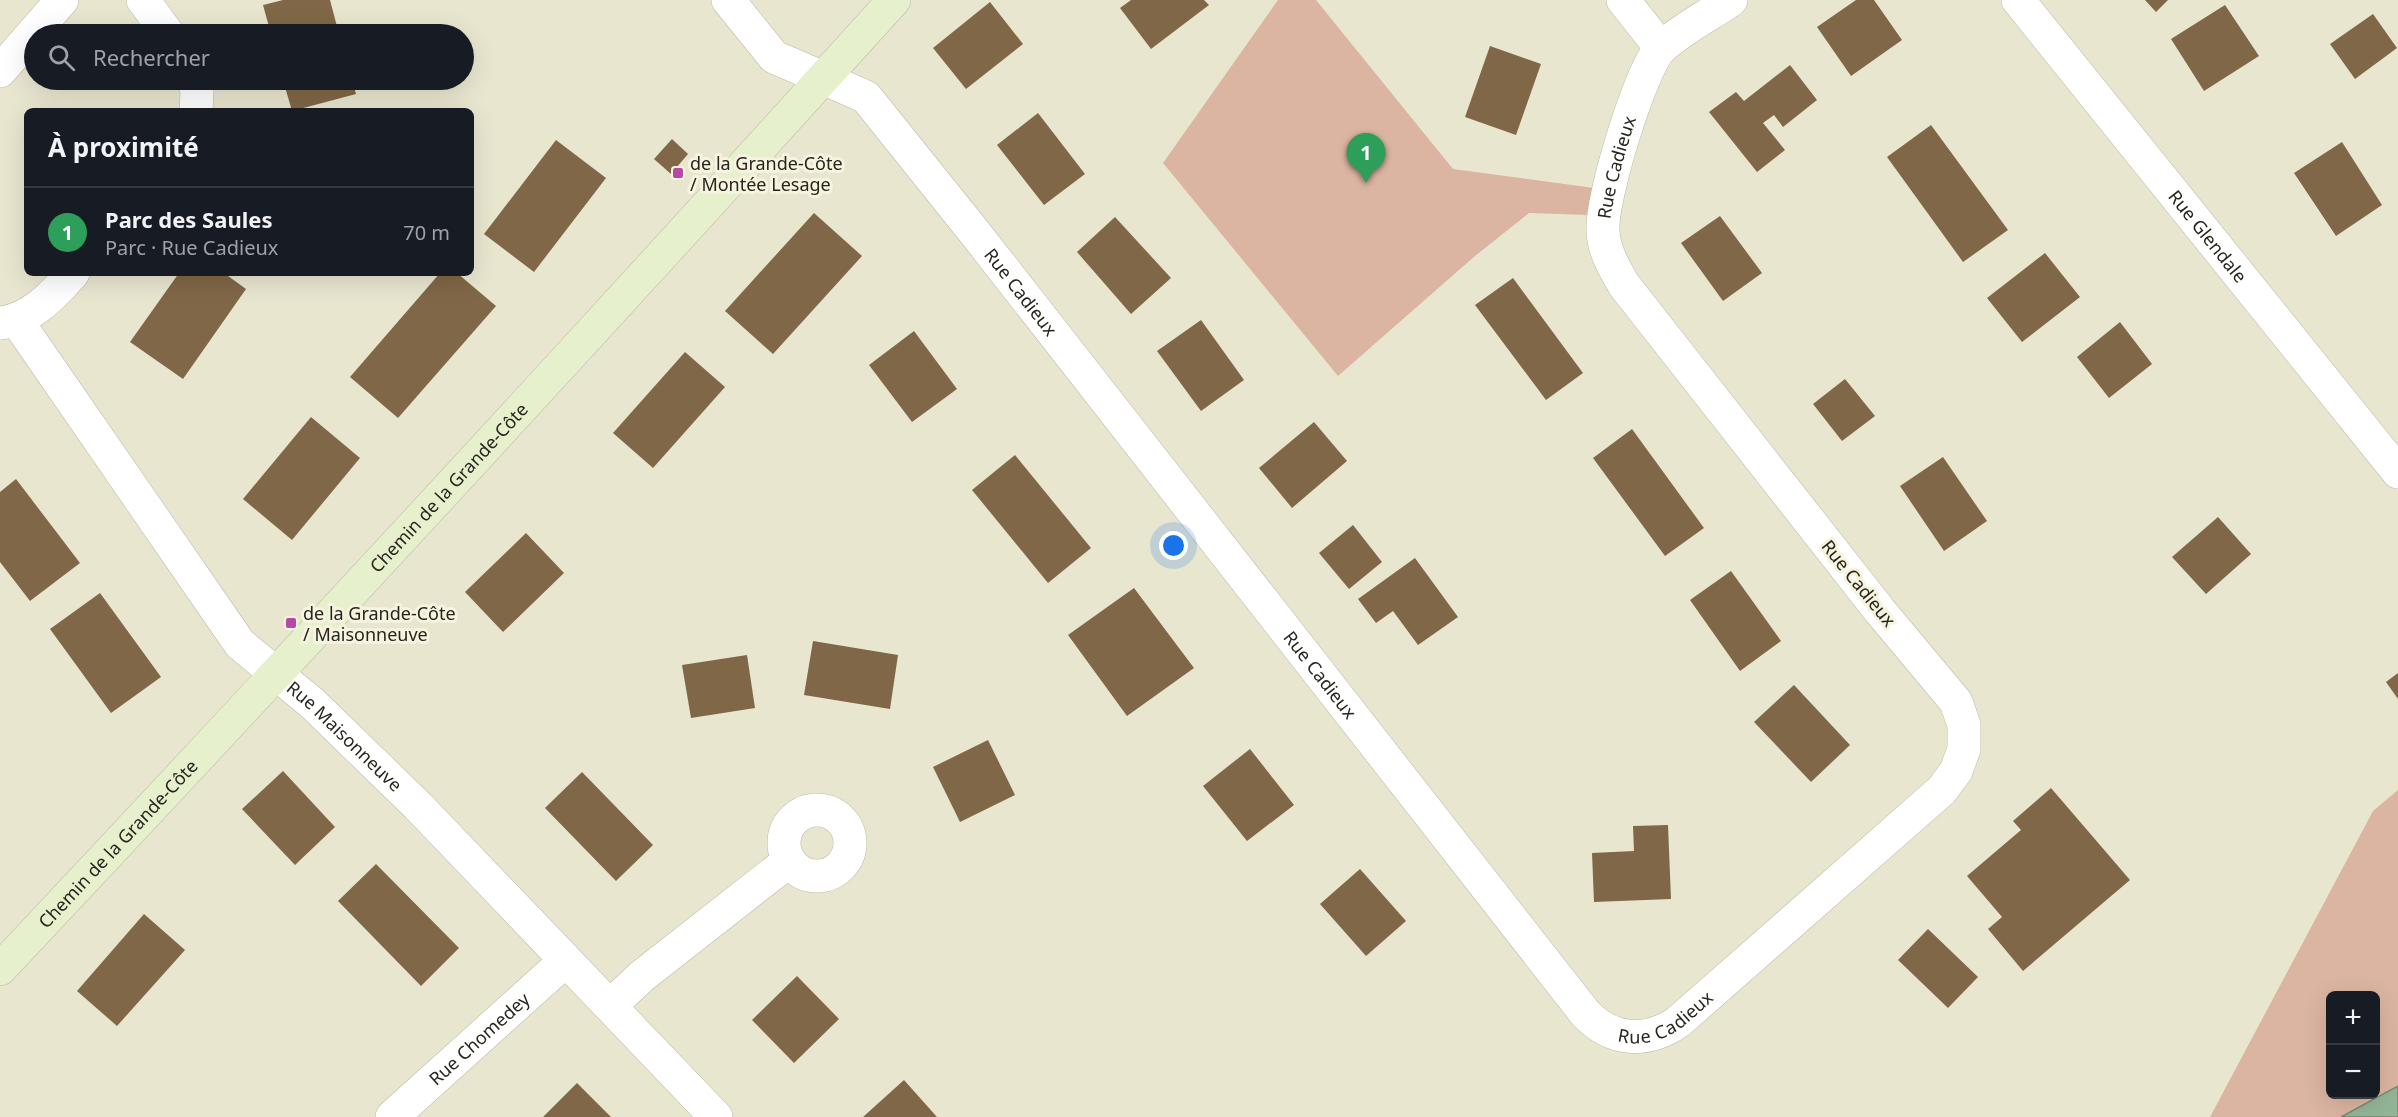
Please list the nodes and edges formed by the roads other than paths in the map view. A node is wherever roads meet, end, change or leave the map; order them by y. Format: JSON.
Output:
{"nodes":[{"id":1,"x":62,"y":0,"type":"edge"},
{"id":2,"x":143,"y":0,"type":"edge"},
{"id":3,"x":728,"y":0,"type":"edge"},
{"id":4,"x":894,"y":0,"type":"edge"},
{"id":5,"x":1623,"y":0,"type":"edge"},
{"id":6,"x":1731,"y":0,"type":"edge"},
{"id":7,"x":2018,"y":0,"type":"edge"},
{"id":8,"x":41,"y":24,"type":"edge"},
{"id":9,"x":161,"y":24,"type":"edge"},
{"id":10,"x":24,"y":44,"type":"edge"},
{"id":11,"x":1661,"y":48,"type":"junction"},
{"id":12,"x":0,"y":71,"type":"edge"},
{"id":13,"x":823,"y":78,"type":"junction"},
{"id":14,"x":197,"y":90,"type":"edge"},
{"id":15,"x":196,"y":108,"type":"edge"},
{"id":16,"x":70,"y":276,"type":"edge"},
{"id":17,"x":9,"y":322,"type":"edge"},
{"id":18,"x":2398,"y":472,"type":"edge"},
{"id":19,"x":277,"y":675,"type":"junction"},
{"id":20,"x":789,"y":861,"type":"dead end"},
{"id":21,"x":565,"y":961,"type":"junction"},
{"id":22,"x":0,"y":969,"type":"edge"},
{"id":23,"x":610,"y":1006,"type":"junction"},
{"id":24,"x":392,"y":1117,"type":"edge"},
{"id":25,"x":716,"y":1117,"type":"edge"}],
"edges":[{"from":1,"to":8,"type":"street"},
{"from":2,"to":9,"type":"street"},
{"from":3,"to":13,"type":"street","name":"Rue Cadieux"},
{"from":4,"to":13,"type":"main road","name":"Chemin de la Grande-Côte"},
{"from":5,"to":11,"type":"street"},
{"from":6,"to":11,"type":"street"},
{"from":7,"to":18,"type":"street","name":"Rue Glendale"},
{"from":10,"to":12,"type":"street"},
{"from":11,"to":13,"type":"street","name":"Rue Cadieux"},
{"from":13,"to":19,"type":"main road","name":"Chemin de la Grande-Côte"},
{"from":14,"to":15,"type":"street"},
{"from":16,"to":17,"type":"street","name":"Rue Maisonneuve"},
{"from":17,"to":19,"type":"street","name":"Rue Maisonneuve"},
{"from":19,"to":21,"type":"street","name":"Rue Maisonneuve"},
{"from":19,"to":22,"type":"main road","name":"Chemin de la Grande-Côte"},
{"from":20,"to":23,"type":"street"},
{"from":21,"to":23,"type":"street","name":"Rue Maisonneuve"},
{"from":21,"to":24,"type":"street","name":"Rue Chomedey"},
{"from":23,"to":25,"type":"street","name":"Rue Maisonneuve"}]}
